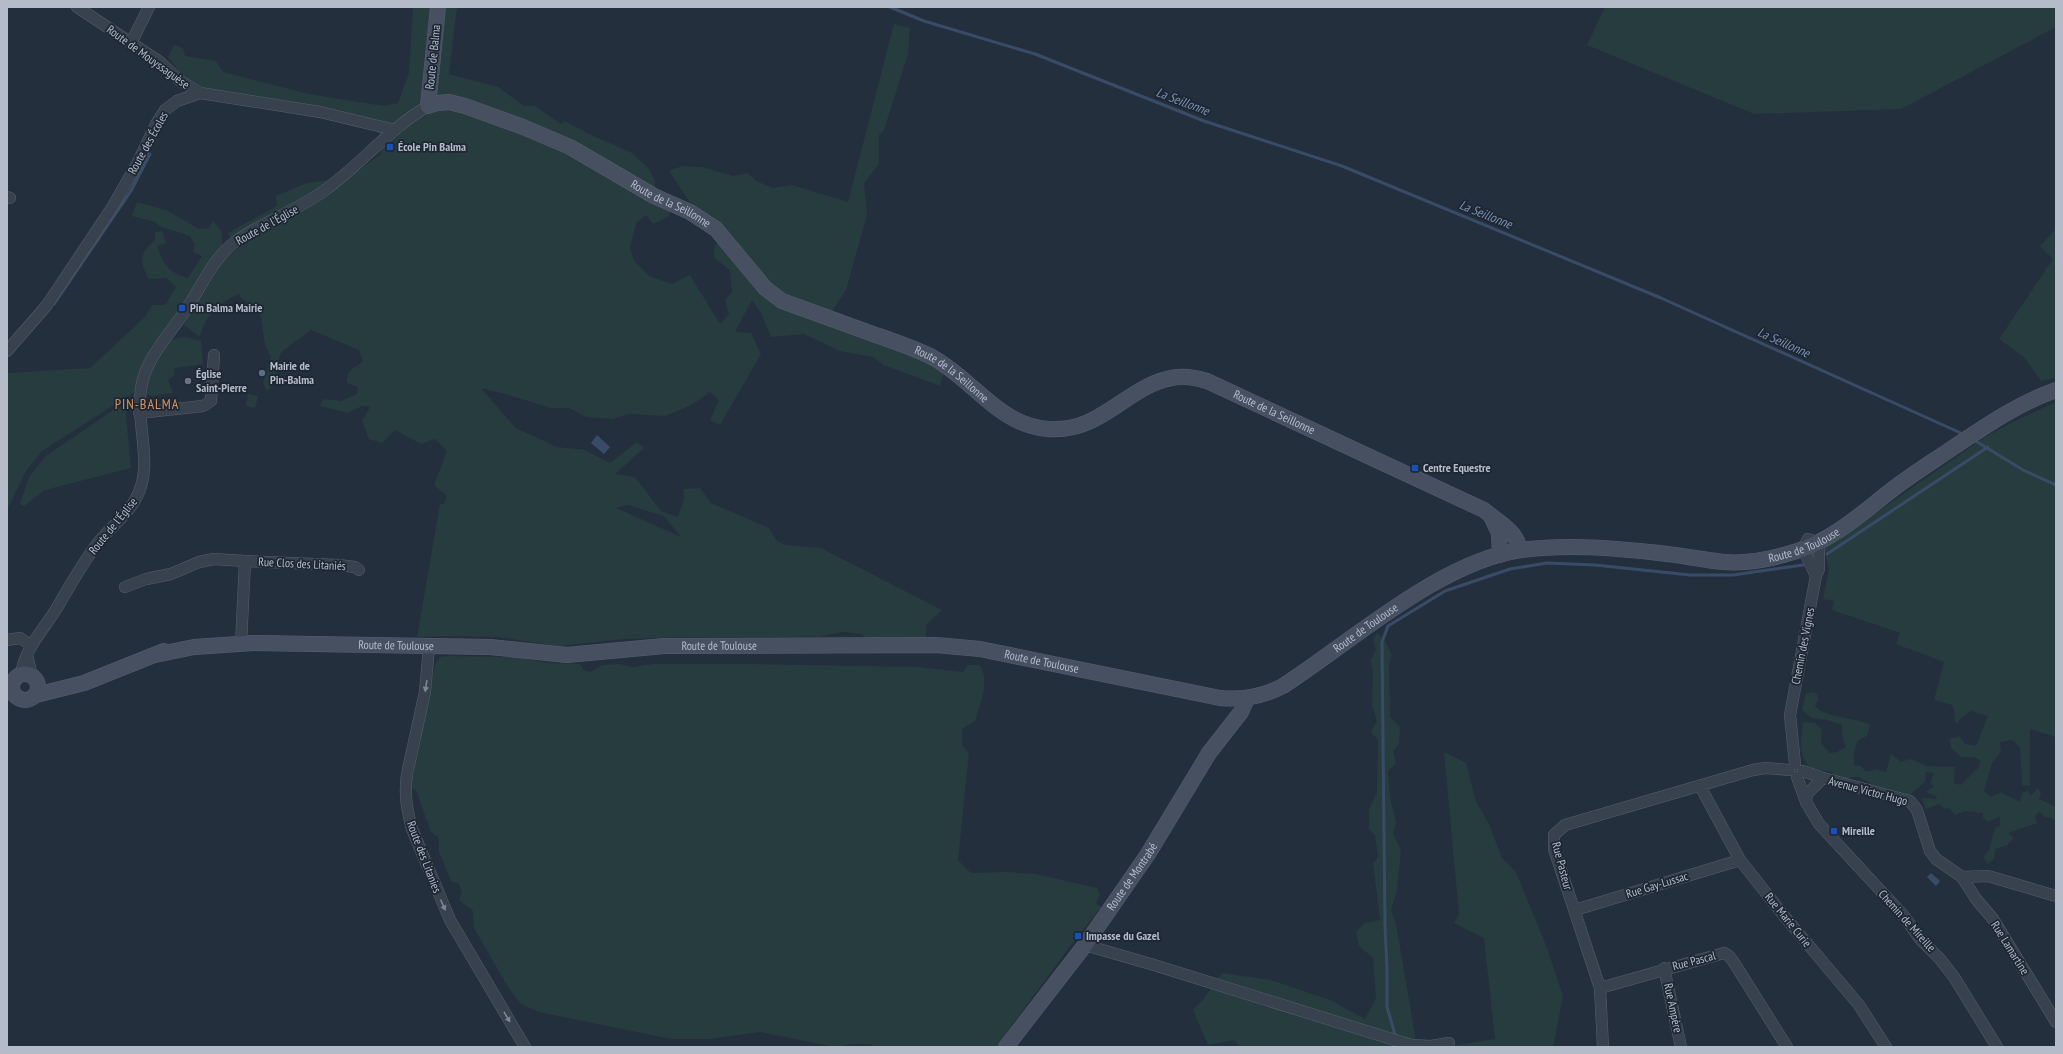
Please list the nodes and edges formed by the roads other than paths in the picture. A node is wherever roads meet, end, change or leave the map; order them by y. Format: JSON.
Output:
{"nodes":[{"id":1,"x":77,"y":7,"type":"edge"},
{"id":2,"x":149,"y":7,"type":"edge"},
{"id":3,"x":438,"y":7,"type":"edge"},
{"id":4,"x":131,"y":43,"type":"junction"},
{"id":5,"x":179,"y":80,"type":"junction"},
{"id":6,"x":200,"y":93,"type":"junction"},
{"id":7,"x":177,"y":101,"type":"junction"},
{"id":8,"x":428,"y":106,"type":"junction"},
{"id":9,"x":396,"y":130,"type":"junction"},
{"id":10,"x":7,"y":351,"type":"edge"},
{"id":11,"x":214,"y":355,"type":"dead end"},
{"id":12,"x":2056,"y":390,"type":"edge"},
{"id":13,"x":139,"y":413,"type":"junction"},
{"id":14,"x":1492,"y":518,"type":"junction"},
{"id":15,"x":1809,"y":543,"type":"junction"},
{"id":16,"x":1520,"y":550,"type":"junction"},
{"id":17,"x":1500,"y":555,"type":"junction"},
{"id":18,"x":245,"y":561,"type":"junction"},
{"id":19,"x":359,"y":570,"type":"dead end"},
{"id":20,"x":1816,"y":576,"type":"junction"},
{"id":21,"x":124,"y":587,"type":"dead end"},
{"id":22,"x":7,"y":640,"type":"edge"},
{"id":23,"x":241,"y":640,"type":"junction"},
{"id":24,"x":429,"y":647,"type":"junction"},
{"id":25,"x":29,"y":649,"type":"junction"},
{"id":26,"x":31,"y":682,"type":"junction"},
{"id":27,"x":12,"y":698,"type":"edge"},
{"id":28,"x":1247,"y":699,"type":"junction"},
{"id":29,"x":1790,"y":715,"type":"joint"},
{"id":30,"x":1796,"y":770,"type":"junction"},
{"id":31,"x":1823,"y":778,"type":"junction"},
{"id":32,"x":1700,"y":786,"type":"junction"},
{"id":33,"x":1806,"y":802,"type":"junction"},
{"id":34,"x":1740,"y":860,"type":"junction"},
{"id":35,"x":1962,"y":876,"type":"junction"},
{"id":36,"x":2056,"y":896,"type":"edge"},
{"id":37,"x":1574,"y":910,"type":"junction"},
{"id":38,"x":1084,"y":945,"type":"junction"},
{"id":39,"x":1664,"y":968,"type":"junction"},
{"id":40,"x":1600,"y":988,"type":"junction"},
{"id":41,"x":2056,"y":1022,"type":"edge"},
{"id":42,"x":1449,"y":1043,"type":"dead end"},
{"id":43,"x":525,"y":1047,"type":"edge"},
{"id":44,"x":1006,"y":1047,"type":"edge"},
{"id":45,"x":1603,"y":1047,"type":"edge"},
{"id":46,"x":1681,"y":1047,"type":"edge"},
{"id":47,"x":1787,"y":1047,"type":"edge"},
{"id":48,"x":1886,"y":1047,"type":"edge"},
{"id":49,"x":1997,"y":1047,"type":"edge"}],
"edges":[{"from":1,"to":4,"type":"street","name":"Route de Mouyssaguèse"},
{"from":2,"to":4,"type":"street"},
{"from":3,"to":8,"type":"street","name":"Route de Balma"},
{"from":4,"to":5,"type":"street","name":"Route de Mouyssaguèse"},
{"from":5,"to":6,"type":"street","name":"Route de Mouyssaguèse"},
{"from":5,"to":7,"type":"street"},
{"from":6,"to":7,"type":"street","name":"Route des Écoles"},
{"from":6,"to":9,"type":"street","name":"Route des Écoles"},
{"from":7,"to":10,"type":"street","name":"Route des Écoles"},
{"from":8,"to":9,"type":"street","name":"Route de l'Église"},
{"from":8,"to":14,"type":"street","name":"Route de la Seillonne"},
{"from":9,"to":13,"type":"street","name":"Route de l'Église"},
{"from":11,"to":13,"type":"street"},
{"from":12,"to":15,"type":"street","name":"Route de Toulouse"},
{"from":13,"to":25,"type":"street","name":"Route de l'Église"},
{"from":14,"to":16,"type":"street","name":"Route de la Seillonne"},
{"from":14,"to":17,"type":"street"},
{"from":15,"to":16,"type":"street","name":"Route de Toulouse"},
{"from":15,"to":20,"type":"street"},
{"from":15,"to":20,"type":"street","name":"Chemin des Vignes"},
{"from":16,"to":17,"type":"street","name":"Route de Toulouse"},
{"from":17,"to":28,"type":"street","name":"Route de Toulouse"},
{"from":18,"to":19,"type":"street","name":"Rue Clos des Litaniés"},
{"from":18,"to":21,"type":"street","name":"Rue Clos des Litaniés"},
{"from":18,"to":23,"type":"street","name":"Rue Clos des Litaniés"},
{"from":20,"to":29,"type":"street","name":"Chemin des Vignes"},
{"from":22,"to":25,"type":"street"},
{"from":23,"to":24,"type":"street","name":"Route de Toulouse"},
{"from":23,"to":26,"type":"street","name":"Route de Toulouse"},
{"from":24,"to":28,"type":"street","name":"Route de Toulouse"},
{"from":24,"to":43,"type":"street","name":"Route des Litanies","one_way":true},
{"from":25,"to":26,"type":"street"},
{"from":26,"to":27,"type":"street"},
{"from":26,"to":27,"type":"street"},
{"from":28,"to":38,"type":"street","name":"Route de Montrabé"},
{"from":29,"to":30,"type":"street","name":"Chemin de Mireille"},
{"from":30,"to":31,"type":"street","name":"Avenue Victor Hugo"},
{"from":30,"to":32,"type":"street","name":"Avenue Victor Hugo"},
{"from":30,"to":33,"type":"street","name":"Chemin de Mireille"},
{"from":31,"to":33,"type":"street"},
{"from":31,"to":35,"type":"street","name":"Avenue Victor Hugo"},
{"from":32,"to":34,"type":"street","name":"Rue Marie Curie"},
{"from":32,"to":37,"type":"street","name":"Rue Pasteur"},
{"from":33,"to":49,"type":"street","name":"Chemin de Mireille"},
{"from":34,"to":37,"type":"street","name":"Rue Gay-Lussac"},
{"from":34,"to":48,"type":"street","name":"Rue Marie Curie"},
{"from":35,"to":36,"type":"street"},
{"from":35,"to":41,"type":"street","name":"Rue Lamartine"},
{"from":37,"to":40,"type":"street","name":"Rue Pasteur"},
{"from":38,"to":42,"type":"street"},
{"from":38,"to":44,"type":"street","name":"Route de Montrabé"},
{"from":39,"to":40,"type":"street","name":"Rue Pascal"},
{"from":39,"to":46,"type":"street","name":"Rue Ampère"},
{"from":39,"to":47,"type":"street","name":"Rue Pascal"},
{"from":40,"to":45,"type":"street","name":"Rue Pasteur"}]}
